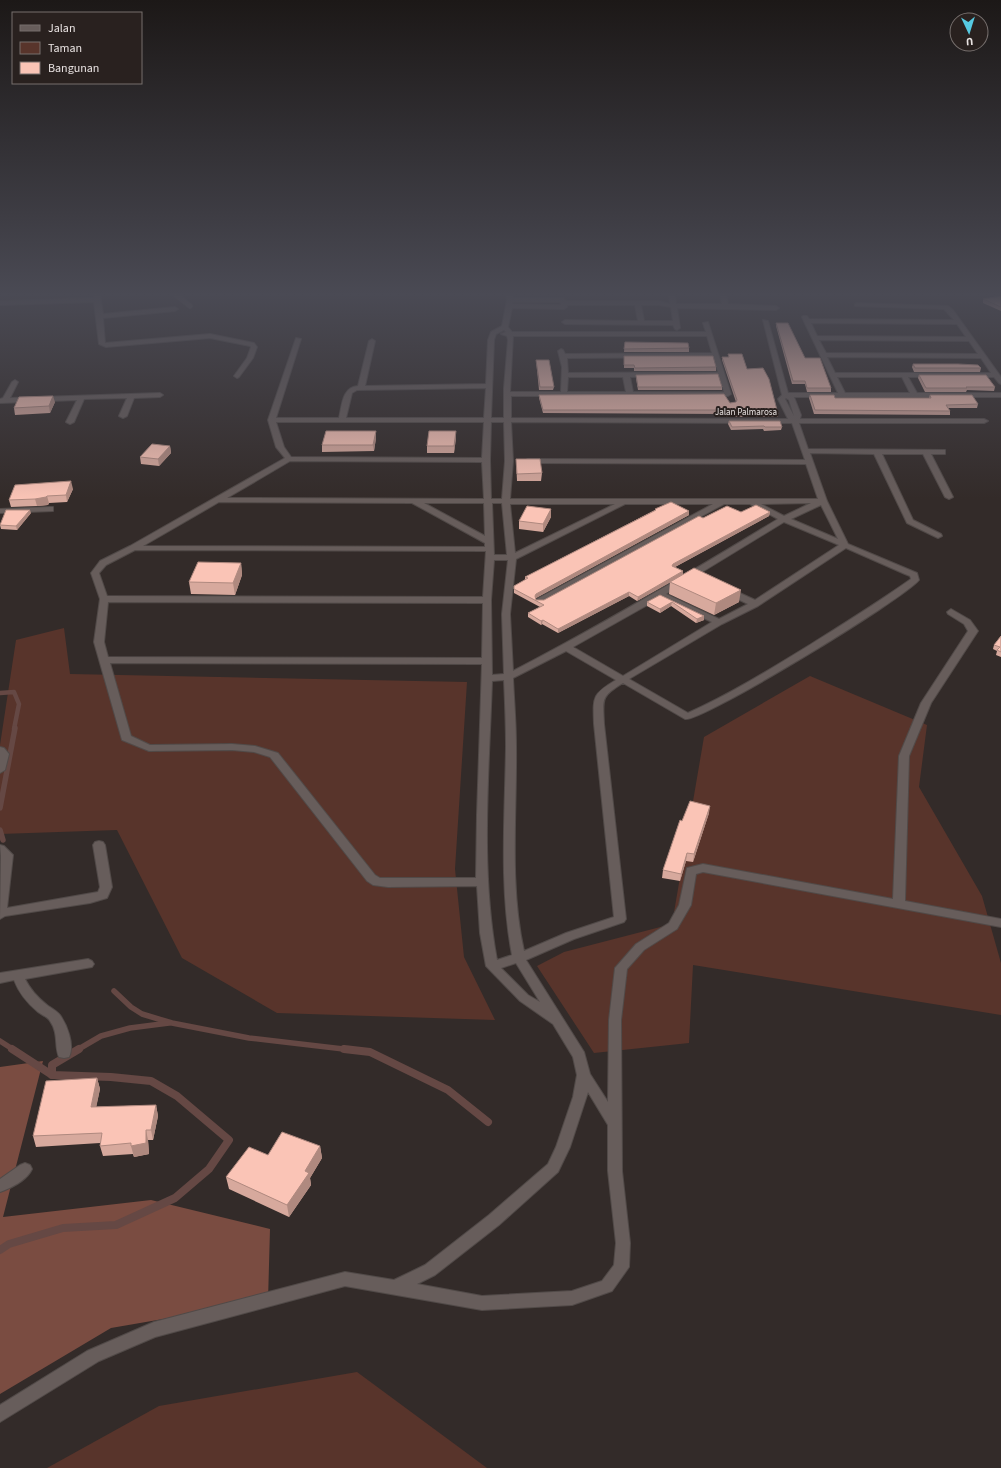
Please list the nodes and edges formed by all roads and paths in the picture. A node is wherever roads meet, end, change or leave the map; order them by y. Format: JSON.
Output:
{"nodes":[{"id":1,"x":246,"y":363,"type":"edge"},
{"id":2,"x":290,"y":363,"type":"edge"},
{"id":3,"x":366,"y":363,"type":"edge"},
{"id":4,"x":491,"y":363,"type":"edge"},
{"id":5,"x":510,"y":363,"type":"edge"},
{"id":6,"x":563,"y":363,"type":"edge"},
{"id":7,"x":718,"y":363,"type":"edge"},
{"id":8,"x":776,"y":363,"type":"edge"},
{"id":9,"x":826,"y":363,"type":"edge"},
{"id":10,"x":987,"y":363,"type":"edge"},
{"id":11,"x":626,"y":374,"type":"junction"},
{"id":12,"x":722,"y":374,"type":"junction"},
{"id":13,"x":565,"y":375,"type":"junction"},
{"id":14,"x":832,"y":375,"type":"junction"},
{"id":15,"x":904,"y":375,"type":"junction"},
{"id":16,"x":996,"y":375,"type":"junction"},
{"id":17,"x":237,"y":376,"type":"dead end"},
{"id":18,"x":15,"y":382,"type":"dead end"},
{"id":19,"x":1001,"y":382,"type":"edge"},
{"id":20,"x":489,"y":386,"type":"junction"},
{"id":21,"x":360,"y":387,"type":"junction"},
{"id":22,"x":564,"y":393,"type":"junction"},
{"id":23,"x":508,"y":394,"type":"junction"},
{"id":24,"x":630,"y":394,"type":"junction"},
{"id":25,"x":842,"y":394,"type":"junction"},
{"id":26,"x":160,"y":395,"type":"dead end"},
{"id":27,"x":785,"y":395,"type":"junction"},
{"id":28,"x":915,"y":395,"type":"junction"},
{"id":29,"x":1001,"y":395,"type":"edge"},
{"id":30,"x":131,"y":396,"type":"junction"},
{"id":31,"x":82,"y":397,"type":"junction"},
{"id":32,"x":2,"y":400,"type":"edge"},
{"id":33,"x":123,"y":416,"type":"dead end"},
{"id":34,"x":342,"y":419,"type":"junction"},
{"id":35,"x":272,"y":420,"type":"junction"},
{"id":36,"x":488,"y":420,"type":"junction"},
{"id":37,"x":507,"y":420,"type":"junction"},
{"id":38,"x":795,"y":421,"type":"junction"},
{"id":39,"x":984,"y":421,"type":"dead end"},
{"id":40,"x":70,"y":422,"type":"dead end"},
{"id":41,"x":805,"y":451,"type":"junction"},
{"id":42,"x":877,"y":452,"type":"junction"},
{"id":43,"x":926,"y":452,"type":"junction"},
{"id":44,"x":942,"y":452,"type":"dead end"},
{"id":45,"x":289,"y":458,"type":"junction"},
{"id":46,"x":486,"y":460,"type":"junction"},
{"id":47,"x":516,"y":461,"type":"junction"},
{"id":48,"x":808,"y":462,"type":"junction"},
{"id":49,"x":949,"y":496,"type":"dead end"},
{"id":50,"x":219,"y":500,"type":"junction"},
{"id":51,"x":412,"y":500,"type":"junction"},
{"id":52,"x":823,"y":501,"type":"junction"},
{"id":53,"x":487,"y":502,"type":"junction"},
{"id":54,"x":506,"y":502,"type":"junction"},
{"id":55,"x":723,"y":502,"type":"junction"},
{"id":56,"x":752,"y":502,"type":"junction"},
{"id":57,"x":624,"y":503,"type":"junction"},
{"id":58,"x":50,"y":509,"type":"dead end"},
{"id":59,"x":0,"y":511,"type":"edge"},
{"id":60,"x":784,"y":519,"type":"junction"},
{"id":61,"x":938,"y":536,"type":"dead end"},
{"id":62,"x":845,"y":545,"type":"junction"},
{"id":63,"x":133,"y":548,"type":"junction"},
{"id":64,"x":489,"y":549,"type":"junction"},
{"id":65,"x":512,"y":558,"type":"junction"},
{"id":66,"x":720,"y":588,"type":"edge"},
{"id":67,"x":660,"y":594,"type":"junction"},
{"id":68,"x":104,"y":599,"type":"junction"},
{"id":69,"x":487,"y":600,"type":"junction"},
{"id":70,"x":540,"y":601,"type":"edge"},
{"id":71,"x":755,"y":604,"type":"junction"},
{"id":72,"x":951,"y":612,"type":"dead end"},
{"id":73,"x":719,"y":622,"type":"junction"},
{"id":74,"x":566,"y":647,"type":"junction"},
{"id":75,"x":104,"y":660,"type":"junction"},
{"id":76,"x":487,"y":661,"type":"junction"},
{"id":77,"x":508,"y":677,"type":"junction"},
{"id":78,"x":487,"y":678,"type":"junction"},
{"id":79,"x":621,"y":680,"type":"junction"},
{"id":80,"x":0,"y":750,"type":"edge"},
{"id":81,"x":0,"y":770,"type":"edge"},
{"id":82,"x":99,"y":845,"type":"dead end"},
{"id":83,"x":0,"y":849,"type":"edge"},
{"id":84,"x":482,"y":882,"type":"junction"},
{"id":85,"x":899,"y":904,"type":"junction"},
{"id":86,"x":0,"y":914,"type":"edge"},
{"id":87,"x":1001,"y":923,"type":"edge"},
{"id":88,"x":519,"y":958,"type":"junction"},
{"id":89,"x":88,"y":964,"type":"dead end"},
{"id":90,"x":492,"y":966,"type":"junction"},
{"id":91,"x":18,"y":976,"type":"junction"},
{"id":92,"x":0,"y":978,"type":"edge"},
{"id":93,"x":559,"y":1023,"type":"junction"},
{"id":94,"x":64,"y":1053,"type":"dead end"},
{"id":95,"x":584,"y":1075,"type":"junction"},
{"id":96,"x":615,"y":1124,"type":"junction"},
{"id":97,"x":25,"y":1169,"type":"dead end"},
{"id":98,"x":0,"y":1186,"type":"edge"},
{"id":99,"x":394,"y":1288,"type":"junction"},
{"id":100,"x":0,"y":1414,"type":"edge"}],
"edges":[{"from":1,"to":17,"type":"street"},
{"from":2,"to":35,"type":"street"},
{"from":3,"to":21,"type":"street"},
{"from":4,"to":20,"type":"street"},
{"from":5,"to":23,"type":"street"},
{"from":6,"to":13,"type":"street"},
{"from":7,"to":12,"type":"street"},
{"from":8,"to":27,"type":"street"},
{"from":9,"to":14,"type":"street"},
{"from":10,"to":16,"type":"street"},
{"from":11,"to":12,"type":"street"},
{"from":11,"to":13,"type":"street"},
{"from":11,"to":24,"type":"street"},
{"from":12,"to":24,"type":"street"},
{"from":13,"to":22,"type":"street"},
{"from":14,"to":15,"type":"street"},
{"from":14,"to":25,"type":"street"},
{"from":15,"to":16,"type":"street"},
{"from":15,"to":28,"type":"street"},
{"from":16,"to":19,"type":"street"},
{"from":18,"to":32,"type":"street"},
{"from":20,"to":21,"type":"street"},
{"from":20,"to":36,"type":"street"},
{"from":21,"to":34,"type":"street"},
{"from":22,"to":23,"type":"street"},
{"from":22,"to":24,"type":"street"},
{"from":23,"to":37,"type":"street"},
{"from":25,"to":27,"type":"street"},
{"from":25,"to":28,"type":"street"},
{"from":26,"to":30,"type":"street"},
{"from":27,"to":38,"type":"street"},
{"from":28,"to":29,"type":"street"},
{"from":30,"to":31,"type":"street"},
{"from":30,"to":33,"type":"street"},
{"from":31,"to":32,"type":"street"},
{"from":31,"to":40,"type":"street"},
{"from":34,"to":35,"type":"street","name":"Jalan Palmarosa"},
{"from":34,"to":36,"type":"street","name":"Jalan Palmarosa"},
{"from":35,"to":45,"type":"street"},
{"from":36,"to":37,"type":"street","name":"Jalan Palmarosa"},
{"from":36,"to":46,"type":"street"},
{"from":37,"to":38,"type":"street","name":"Jalan Palmarosa"},
{"from":37,"to":47,"type":"street"},
{"from":38,"to":39,"type":"street","name":"Jalan Palmarosa"},
{"from":38,"to":41,"type":"street"},
{"from":41,"to":42,"type":"street"},
{"from":41,"to":48,"type":"street"},
{"from":42,"to":43,"type":"street"},
{"from":42,"to":61,"type":"street"},
{"from":43,"to":44,"type":"street"},
{"from":43,"to":49,"type":"street"},
{"from":45,"to":46,"type":"street"},
{"from":45,"to":50,"type":"street"},
{"from":46,"to":53,"type":"street"},
{"from":47,"to":48,"type":"street"},
{"from":47,"to":54,"type":"street"},
{"from":48,"to":52,"type":"street"},
{"from":50,"to":51,"type":"street"},
{"from":50,"to":63,"type":"street"},
{"from":51,"to":53,"type":"street"},
{"from":51,"to":64,"type":"street"},
{"from":52,"to":56,"type":"street"},
{"from":52,"to":60,"type":"street"},
{"from":52,"to":62,"type":"street"},
{"from":53,"to":54,"type":"street"},
{"from":53,"to":64,"type":"street"},
{"from":54,"to":57,"type":"street"},
{"from":54,"to":65,"type":"street"},
{"from":55,"to":56,"type":"street"},
{"from":55,"to":57,"type":"street"},
{"from":55,"to":70,"type":"street"},
{"from":56,"to":60,"type":"street"},
{"from":57,"to":65,"type":"street"},
{"from":58,"to":59,"type":"street"},
{"from":60,"to":62,"type":"street"},
{"from":60,"to":67,"type":"street"},
{"from":62,"to":71,"type":"street"},
{"from":62,"to":79,"type":"street"},
{"from":63,"to":64,"type":"street"},
{"from":63,"to":68,"type":"street"},
{"from":64,"to":65,"type":"street"},
{"from":64,"to":69,"type":"street"},
{"from":65,"to":77,"type":"street"},
{"from":66,"to":71,"type":"street"},
{"from":67,"to":73,"type":"street"},
{"from":67,"to":74,"type":"street"},
{"from":68,"to":69,"type":"street"},
{"from":68,"to":75,"type":"street"},
{"from":69,"to":76,"type":"street"},
{"from":71,"to":73,"type":"street"},
{"from":72,"to":85,"type":"street"},
{"from":73,"to":79,"type":"street"},
{"from":74,"to":77,"type":"street"},
{"from":74,"to":79,"type":"street"},
{"from":75,"to":76,"type":"street"},
{"from":75,"to":84,"type":"street"},
{"from":76,"to":78,"type":"street"},
{"from":77,"to":78,"type":"street"},
{"from":77,"to":88,"type":"street"},
{"from":78,"to":84,"type":"street"},
{"from":79,"to":88,"type":"street"},
{"from":80,"to":81,"type":"street"},
{"from":82,"to":86,"type":"street"},
{"from":83,"to":86,"type":"street"},
{"from":84,"to":90,"type":"street"},
{"from":85,"to":87,"type":"street"},
{"from":85,"to":96,"type":"street"},
{"from":88,"to":90,"type":"street"},
{"from":88,"to":93,"type":"street"},
{"from":89,"to":91,"type":"street"},
{"from":90,"to":93,"type":"street"},
{"from":91,"to":92,"type":"street"},
{"from":91,"to":94,"type":"street"},
{"from":93,"to":95,"type":"street"},
{"from":95,"to":96,"type":"street"},
{"from":95,"to":99,"type":"street"},
{"from":96,"to":99,"type":"street"},
{"from":97,"to":98,"type":"street"},
{"from":99,"to":100,"type":"street"}]}
